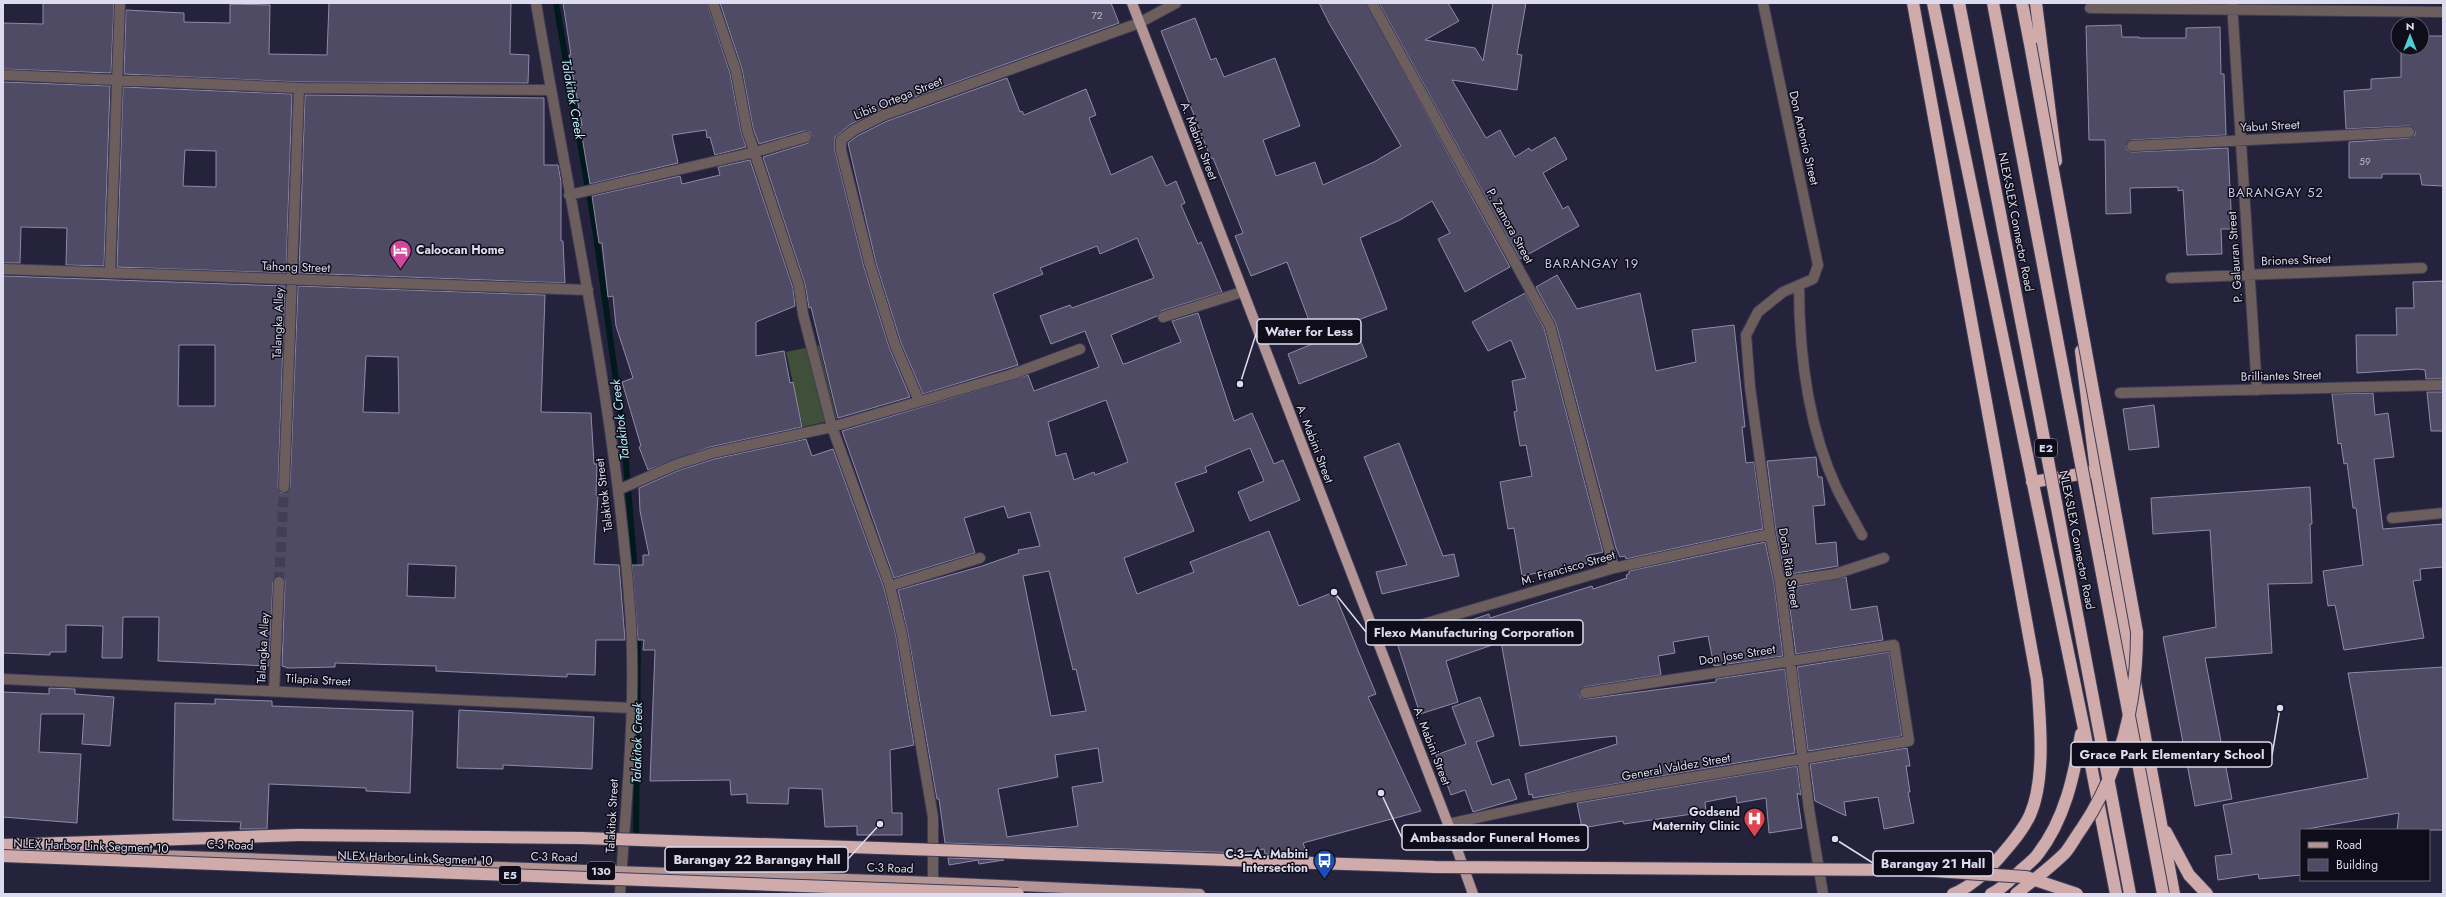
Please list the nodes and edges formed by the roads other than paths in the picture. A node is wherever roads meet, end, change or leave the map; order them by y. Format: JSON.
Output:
{"nodes":[{"id":1,"x":120,"y":3,"type":"edge"},
{"id":2,"x":536,"y":3,"type":"edge"},
{"id":3,"x":713,"y":3,"type":"edge"},
{"id":4,"x":1132,"y":3,"type":"edge"},
{"id":5,"x":1176,"y":3,"type":"edge"},
{"id":6,"x":1372,"y":3,"type":"edge"},
{"id":7,"x":1763,"y":3,"type":"edge"},
{"id":8,"x":1912,"y":3,"type":"edge"},
{"id":9,"x":1933,"y":3,"type":"edge"},
{"id":10,"x":1959,"y":3,"type":"edge"},
{"id":11,"x":1993,"y":3,"type":"edge"},
{"id":12,"x":2022,"y":3,"type":"edge"},
{"id":13,"x":2036,"y":3,"type":"edge"},
{"id":14,"x":2232,"y":6,"type":"edge"},
{"id":15,"x":2090,"y":8,"type":"dead end"},
{"id":16,"x":2443,"y":12,"type":"edge"},
{"id":17,"x":1139,"y":23,"type":"junction"},
{"id":18,"x":3,"y":75,"type":"edge"},
{"id":19,"x":117,"y":80,"type":"junction"},
{"id":20,"x":299,"y":88,"type":"junction"},
{"id":21,"x":551,"y":90,"type":"junction"},
{"id":22,"x":2409,"y":132,"type":"dead end"},
{"id":23,"x":806,"y":137,"type":"dead end"},
{"id":24,"x":2241,"y":140,"type":"junction"},
{"id":25,"x":2132,"y":146,"type":"dead end"},
{"id":26,"x":755,"y":152,"type":"junction"},
{"id":27,"x":574,"y":194,"type":"junction"},
{"id":28,"x":2422,"y":268,"type":"dead end"},
{"id":29,"x":3,"y":269,"type":"edge"},
{"id":30,"x":110,"y":273,"type":"junction"},
{"id":31,"x":2249,"y":275,"type":"junction"},
{"id":32,"x":2171,"y":278,"type":"dead end"},
{"id":33,"x":1813,"y":279,"type":"joint"},
{"id":34,"x":292,"y":280,"type":"junction"},
{"id":35,"x":1799,"y":285,"type":"junction"},
{"id":36,"x":588,"y":290,"type":"junction"},
{"id":37,"x":1242,"y":292,"type":"junction"},
{"id":38,"x":1163,"y":318,"type":"dead end"},
{"id":39,"x":1080,"y":348,"type":"dead end"},
{"id":40,"x":2443,"y":385,"type":"edge"},
{"id":41,"x":2257,"y":390,"type":"junction"},
{"id":42,"x":2120,"y":393,"type":"dead end"},
{"id":43,"x":919,"y":401,"type":"junction"},
{"id":44,"x":832,"y":427,"type":"junction"},
{"id":45,"x":2096,"y":471,"type":"junction"},
{"id":46,"x":2032,"y":482,"type":"junction"},
{"id":47,"x":284,"y":487,"type":"tunnel mouth"},
{"id":48,"x":618,"y":490,"type":"junction"},
{"id":49,"x":2443,"y":513,"type":"edge"},
{"id":50,"x":2392,"y":518,"type":"dead end"},
{"id":51,"x":1770,"y":534,"type":"junction"},
{"id":52,"x":1862,"y":535,"type":"dead end"},
{"id":53,"x":980,"y":558,"type":"dead end"},
{"id":54,"x":1884,"y":558,"type":"dead end"},
{"id":55,"x":1614,"y":568,"type":"junction"},
{"id":56,"x":279,"y":582,"type":"tunnel mouth"},
{"id":57,"x":1780,"y":582,"type":"junction"},
{"id":58,"x":890,"y":586,"type":"junction"},
{"id":59,"x":1376,"y":638,"type":"junction"},
{"id":60,"x":1790,"y":660,"type":"junction"},
{"id":61,"x":3,"y":679,"type":"edge"},
{"id":62,"x":274,"y":691,"type":"junction"},
{"id":63,"x":1585,"y":693,"type":"dead end"},
{"id":64,"x":631,"y":708,"type":"junction"},
{"id":65,"x":2083,"y":724,"type":"junction"},
{"id":66,"x":1909,"y":740,"type":"joint"},
{"id":67,"x":1803,"y":758,"type":"junction"},
{"id":68,"x":2160,"y":821,"type":"junction"},
{"id":69,"x":1448,"y":824,"type":"junction"},
{"id":70,"x":3,"y":845,"type":"edge"},
{"id":71,"x":3,"y":850,"type":"edge"},
{"id":72,"x":3,"y":856,"type":"edge"},
{"id":73,"x":622,"y":872,"type":"junction"},
{"id":74,"x":933,"y":882,"type":"junction"},
{"id":75,"x":620,"y":894,"type":"edge"},
{"id":76,"x":1018,"y":894,"type":"edge"},
{"id":77,"x":1200,"y":894,"type":"edge"},
{"id":78,"x":1473,"y":894,"type":"edge"},
{"id":79,"x":1823,"y":894,"type":"edge"},
{"id":80,"x":1953,"y":894,"type":"edge"},
{"id":81,"x":1991,"y":894,"type":"edge"},
{"id":82,"x":2016,"y":894,"type":"edge"},
{"id":83,"x":2077,"y":894,"type":"edge"},
{"id":84,"x":2116,"y":894,"type":"edge"},
{"id":85,"x":2130,"y":894,"type":"edge"},
{"id":86,"x":2163,"y":894,"type":"edge"},
{"id":87,"x":2174,"y":894,"type":"edge"},
{"id":88,"x":2207,"y":894,"type":"edge"}],
"edges":[{"from":1,"to":19,"type":"street"},
{"from":2,"to":21,"type":"street","name":"Talakitok Street"},
{"from":3,"to":26,"type":"street"},
{"from":4,"to":17,"type":"main road","name":"A. Mabini Street"},
{"from":5,"to":17,"type":"street","name":"Libis Ortega Street"},
{"from":6,"to":55,"type":"street","name":"P. Zamora Street"},
{"from":7,"to":33,"type":"street","name":"Don Antonio Street"},
{"from":8,"to":80,"type":"highway"},
{"from":9,"to":46,"type":"highway"},
{"from":10,"to":85,"type":"highway","name":"NLEX-SLEX Connector Road","number":"E2","bridge":true},
{"from":11,"to":86,"type":"highway","name":"NLEX-SLEX Connector Road","bridge":true},
{"from":12,"to":82,"type":"highway","bridge":true},
{"from":13,"to":45,"type":"highway"},
{"from":14,"to":15,"type":"street"},
{"from":14,"to":16,"type":"street"},
{"from":14,"to":24,"type":"street","name":"P. Galauran Street"},
{"from":17,"to":37,"type":"main road","name":"A. Mabini Street"},
{"from":17,"to":43,"type":"street","name":"Libis Ortega Street"},
{"from":18,"to":19,"type":"street"},
{"from":19,"to":20,"type":"street"},
{"from":19,"to":30,"type":"street"},
{"from":20,"to":21,"type":"street"},
{"from":20,"to":34,"type":"street","name":"Talangka Alley"},
{"from":21,"to":27,"type":"street","name":"Talakitok Street"},
{"from":22,"to":24,"type":"street","name":"Yabut Street"},
{"from":23,"to":26,"type":"street"},
{"from":24,"to":25,"type":"street","name":"Yabut Street"},
{"from":24,"to":31,"type":"street","name":"P. Galauran Street"},
{"from":26,"to":27,"type":"street"},
{"from":26,"to":44,"type":"street"},
{"from":27,"to":36,"type":"street","name":"Talakitok Street"},
{"from":28,"to":31,"type":"street","name":"Briones Street"},
{"from":29,"to":30,"type":"street","name":"Tahong Street"},
{"from":30,"to":34,"type":"street","name":"Tahong Street"},
{"from":31,"to":32,"type":"street","name":"Briones Street"},
{"from":31,"to":41,"type":"street","name":"P. Galauran Street"},
{"from":33,"to":35,"type":"street","name":"Doña Rita Street"},
{"from":34,"to":36,"type":"street","name":"Tahong Street"},
{"from":34,"to":47,"type":"street","name":"Talangka Alley"},
{"from":35,"to":51,"type":"street","name":"Doña Rita Street"},
{"from":35,"to":52,"type":"street"},
{"from":36,"to":48,"type":"street","name":"Talakitok Street"},
{"from":37,"to":38,"type":"street"},
{"from":37,"to":59,"type":"main road","name":"A. Mabini Street"},
{"from":39,"to":43,"type":"street"},
{"from":40,"to":41,"type":"street","name":"Brilliantes Street"},
{"from":41,"to":42,"type":"street","name":"Brilliantes Street"},
{"from":43,"to":44,"type":"street"},
{"from":44,"to":48,"type":"street"},
{"from":44,"to":58,"type":"street"},
{"from":45,"to":46,"type":"highway"},
{"from":45,"to":68,"type":"highway"},
{"from":46,"to":65,"type":"highway"},
{"from":48,"to":64,"type":"street","name":"Talakitok Street"},
{"from":49,"to":50,"type":"street"},
{"from":51,"to":55,"type":"street","name":"M. Francisco Street"},
{"from":51,"to":57,"type":"street","name":"Doña Rita Street"},
{"from":53,"to":58,"type":"street"},
{"from":54,"to":57,"type":"street"},
{"from":55,"to":59,"type":"street","name":"M. Francisco Street"},
{"from":56,"to":62,"type":"street","name":"Talangka Alley"},
{"from":57,"to":60,"type":"street","name":"Doña Rita Street"},
{"from":58,"to":74,"type":"street"},
{"from":59,"to":69,"type":"main road","name":"A. Mabini Street"},
{"from":60,"to":63,"type":"street","name":"Don Jose Street"},
{"from":60,"to":66,"type":"street","name":"Don Jose Street"},
{"from":60,"to":67,"type":"street","name":"Doña Rita Street"},
{"from":61,"to":62,"type":"street","name":"Tilapia Street"},
{"from":62,"to":64,"type":"street","name":"Tilapia Street"},
{"from":64,"to":73,"type":"street","name":"Talakitok Street"},
{"from":65,"to":81,"type":"highway"},
{"from":65,"to":84,"type":"highway"},
{"from":66,"to":67,"type":"street","name":"General Valdez Street"},
{"from":67,"to":69,"type":"street","name":"General Valdez Street"},
{"from":67,"to":79,"type":"street","name":"Doña Rita Street"},
{"from":68,"to":87,"type":"highway"},
{"from":68,"to":88,"type":"highway"},
{"from":69,"to":78,"type":"main road","name":"A. Mabini Street"},
{"from":70,"to":83,"type":"highway","bridge":true},
{"from":71,"to":73,"type":"main road","name":"C-3 Road","number":"130"},
{"from":72,"to":76,"type":"highway","name":"NLEX Harbor Link Segment 10","number":"E5","bridge":true},
{"from":73,"to":74,"type":"main road","name":"C-3 Road","number":"130"},
{"from":73,"to":75,"type":"street","name":"Talakitok Street"},
{"from":74,"to":77,"type":"main road","name":"C-3 Road","number":"130"}]}
